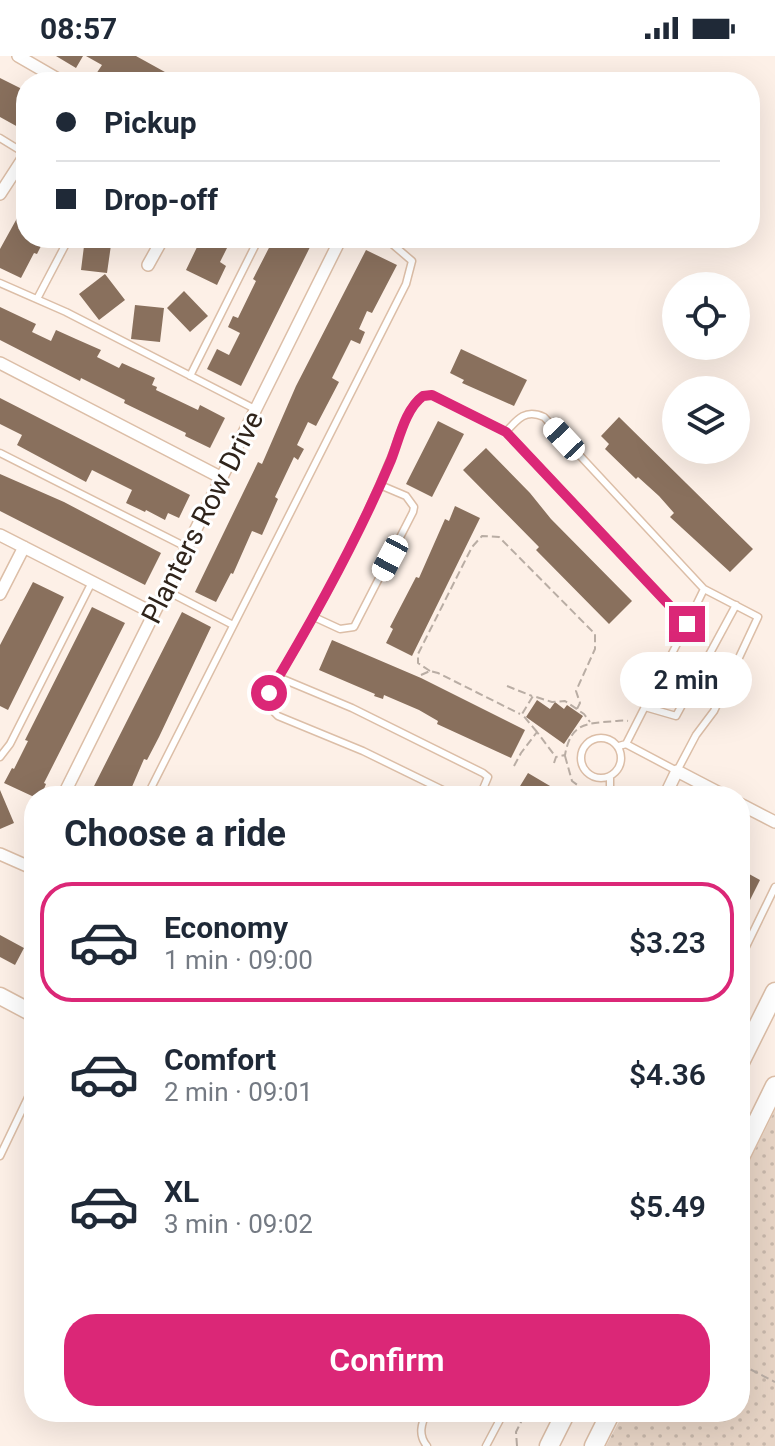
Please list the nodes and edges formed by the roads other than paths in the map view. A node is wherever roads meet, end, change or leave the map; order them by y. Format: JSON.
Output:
{"nodes":[{"id":1,"x":18,"y":56,"type":"edge"},
{"id":2,"x":46,"y":72,"type":"edge"},
{"id":3,"x":16,"y":169,"type":"edge"},
{"id":4,"x":0,"y":194,"type":"edge"},
{"id":5,"x":64,"y":248,"type":"edge"},
{"id":6,"x":157,"y":248,"type":"edge"},
{"id":7,"x":254,"y":248,"type":"edge"},
{"id":8,"x":336,"y":248,"type":"edge"},
{"id":9,"x":397,"y":248,"type":"edge"},
{"id":10,"x":148,"y":265,"type":"dead end"},
{"id":11,"x":0,"y":283,"type":"edge"},
{"id":12,"x":37,"y":299,"type":"junction"},
{"id":13,"x":0,"y":363,"type":"edge"},
{"id":14,"x":190,"y":376,"type":"junction"},
{"id":15,"x":256,"y":409,"type":"junction"},
{"id":16,"x":506,"y":432,"type":"junction"},
{"id":17,"x":0,"y":453,"type":"edge"},
{"id":18,"x":222,"y":478,"type":"junction"},
{"id":19,"x":380,"y":485,"type":"junction"},
{"id":20,"x":0,"y":535,"type":"edge"},
{"id":21,"x":24,"y":547,"type":"junction"},
{"id":22,"x":186,"y":547,"type":"junction"},
{"id":23,"x":92,"y":582,"type":"junction"},
{"id":24,"x":704,"y":589,"type":"junction"},
{"id":25,"x":165,"y":590,"type":"junction"},
{"id":26,"x":0,"y":594,"type":"edge"},
{"id":27,"x":736,"y":605,"type":"junction"},
{"id":28,"x":153,"y":613,"type":"junction"},
{"id":29,"x":314,"y":617,"type":"junction"},
{"id":30,"x":687,"y":624,"type":"junction"},
{"id":31,"x":233,"y":625,"type":"junction"},
{"id":32,"x":278,"y":677,"type":"junction"},
{"id":33,"x":645,"y":707,"type":"junction"},
{"id":34,"x":622,"y":745,"type":"junction"},
{"id":35,"x":0,"y":757,"type":"edge"},
{"id":36,"x":677,"y":771,"type":"junction"},
{"id":37,"x":610,"y":776,"type":"junction"},
{"id":38,"x":68,"y":786,"type":"edge"},
{"id":39,"x":152,"y":786,"type":"edge"},
{"id":40,"x":435,"y":786,"type":"edge"},
{"id":41,"x":484,"y":786,"type":"edge"},
{"id":42,"x":610,"y":786,"type":"edge"},
{"id":43,"x":670,"y":786,"type":"edge"},
{"id":44,"x":706,"y":786,"type":"edge"},
{"id":45,"x":750,"y":809,"type":"edge"},
{"id":46,"x":775,"y":822,"type":"edge"},
{"id":47,"x":0,"y":854,"type":"edge"},
{"id":48,"x":24,"y":865,"type":"edge"},
{"id":49,"x":775,"y":887,"type":"edge"},
{"id":50,"x":750,"y":938,"type":"edge"},
{"id":51,"x":775,"y":992,"type":"edge"},
{"id":52,"x":0,"y":996,"type":"edge"},
{"id":53,"x":24,"y":1009,"type":"edge"},
{"id":54,"x":750,"y":1042,"type":"edge"},
{"id":55,"x":775,"y":1086,"type":"edge"},
{"id":56,"x":24,"y":1106,"type":"edge"},
{"id":57,"x":750,"y":1137,"type":"edge"},
{"id":58,"x":0,"y":1156,"type":"edge"},
{"id":59,"x":423,"y":1422,"type":"edge"},
{"id":60,"x":499,"y":1422,"type":"edge"},
{"id":61,"x":561,"y":1422,"type":"edge"},
{"id":62,"x":606,"y":1422,"type":"edge"},
{"id":63,"x":427,"y":1446,"type":"edge"},
{"id":64,"x":486,"y":1446,"type":"edge"},
{"id":65,"x":549,"y":1446,"type":"edge"},
{"id":66,"x":594,"y":1446,"type":"edge"}],
"edges":[{"from":1,"to":2,"type":"street"},
{"from":3,"to":4,"type":"street"},
{"from":5,"to":12,"type":"lane"},
{"from":6,"to":10,"type":"street"},
{"from":7,"to":14,"type":"lane"},
{"from":8,"to":15,"type":"street","name":"Planters Row Drive"},
{"from":9,"to":31,"type":"lane"},
{"from":11,"to":12,"type":"lane"},
{"from":12,"to":14,"type":"lane"},
{"from":13,"to":18,"type":"street"},
{"from":14,"to":15,"type":"lane"},
{"from":15,"to":18,"type":"street","name":"Planters Row Drive"},
{"from":16,"to":19,"type":"lane"},
{"from":16,"to":24,"type":"lane"},
{"from":16,"to":30,"type":"lane"},
{"from":17,"to":22,"type":"lane"},
{"from":18,"to":22,"type":"street","name":"Planters Row Drive"},
{"from":19,"to":29,"type":"lane"},
{"from":19,"to":29,"type":"lane"},
{"from":20,"to":21,"type":"street"},
{"from":21,"to":23,"type":"street"},
{"from":21,"to":26,"type":"street"},
{"from":22,"to":25,"type":"street","name":"Planters Row Drive"},
{"from":23,"to":28,"type":"street"},
{"from":23,"to":35,"type":"lane"},
{"from":24,"to":27,"type":"lane"},
{"from":24,"to":30,"type":"lane"},
{"from":25,"to":28,"type":"street","name":"Planters Row Drive"},
{"from":25,"to":31,"type":"lane"},
{"from":27,"to":33,"type":"lane"},
{"from":27,"to":36,"type":"lane"},
{"from":28,"to":38,"type":"street","name":"Planters Row Drive"},
{"from":29,"to":32,"type":"lane"},
{"from":30,"to":33,"type":"lane"},
{"from":31,"to":39,"type":"lane"},
{"from":32,"to":40,"type":"lane"},
{"from":32,"to":41,"type":"lane"},
{"from":33,"to":34,"type":"lane"},
{"from":34,"to":36,"type":"lane"},
{"from":34,"to":37,"type":"lane"},
{"from":34,"to":37,"type":"lane"},
{"from":36,"to":43,"type":"street"},
{"from":36,"to":44,"type":"street"},
{"from":37,"to":42,"type":"lane"},
{"from":45,"to":46,"type":"street"},
{"from":47,"to":48,"type":"street"},
{"from":49,"to":50,"type":"lane"},
{"from":51,"to":54,"type":"main road"},
{"from":52,"to":53,"type":"street"},
{"from":55,"to":57,"type":"main road"},
{"from":56,"to":58,"type":"lane"},
{"from":59,"to":63,"type":"lane"},
{"from":60,"to":64,"type":"lane"},
{"from":61,"to":65,"type":"main road"},
{"from":62,"to":66,"type":"main road"}]}
